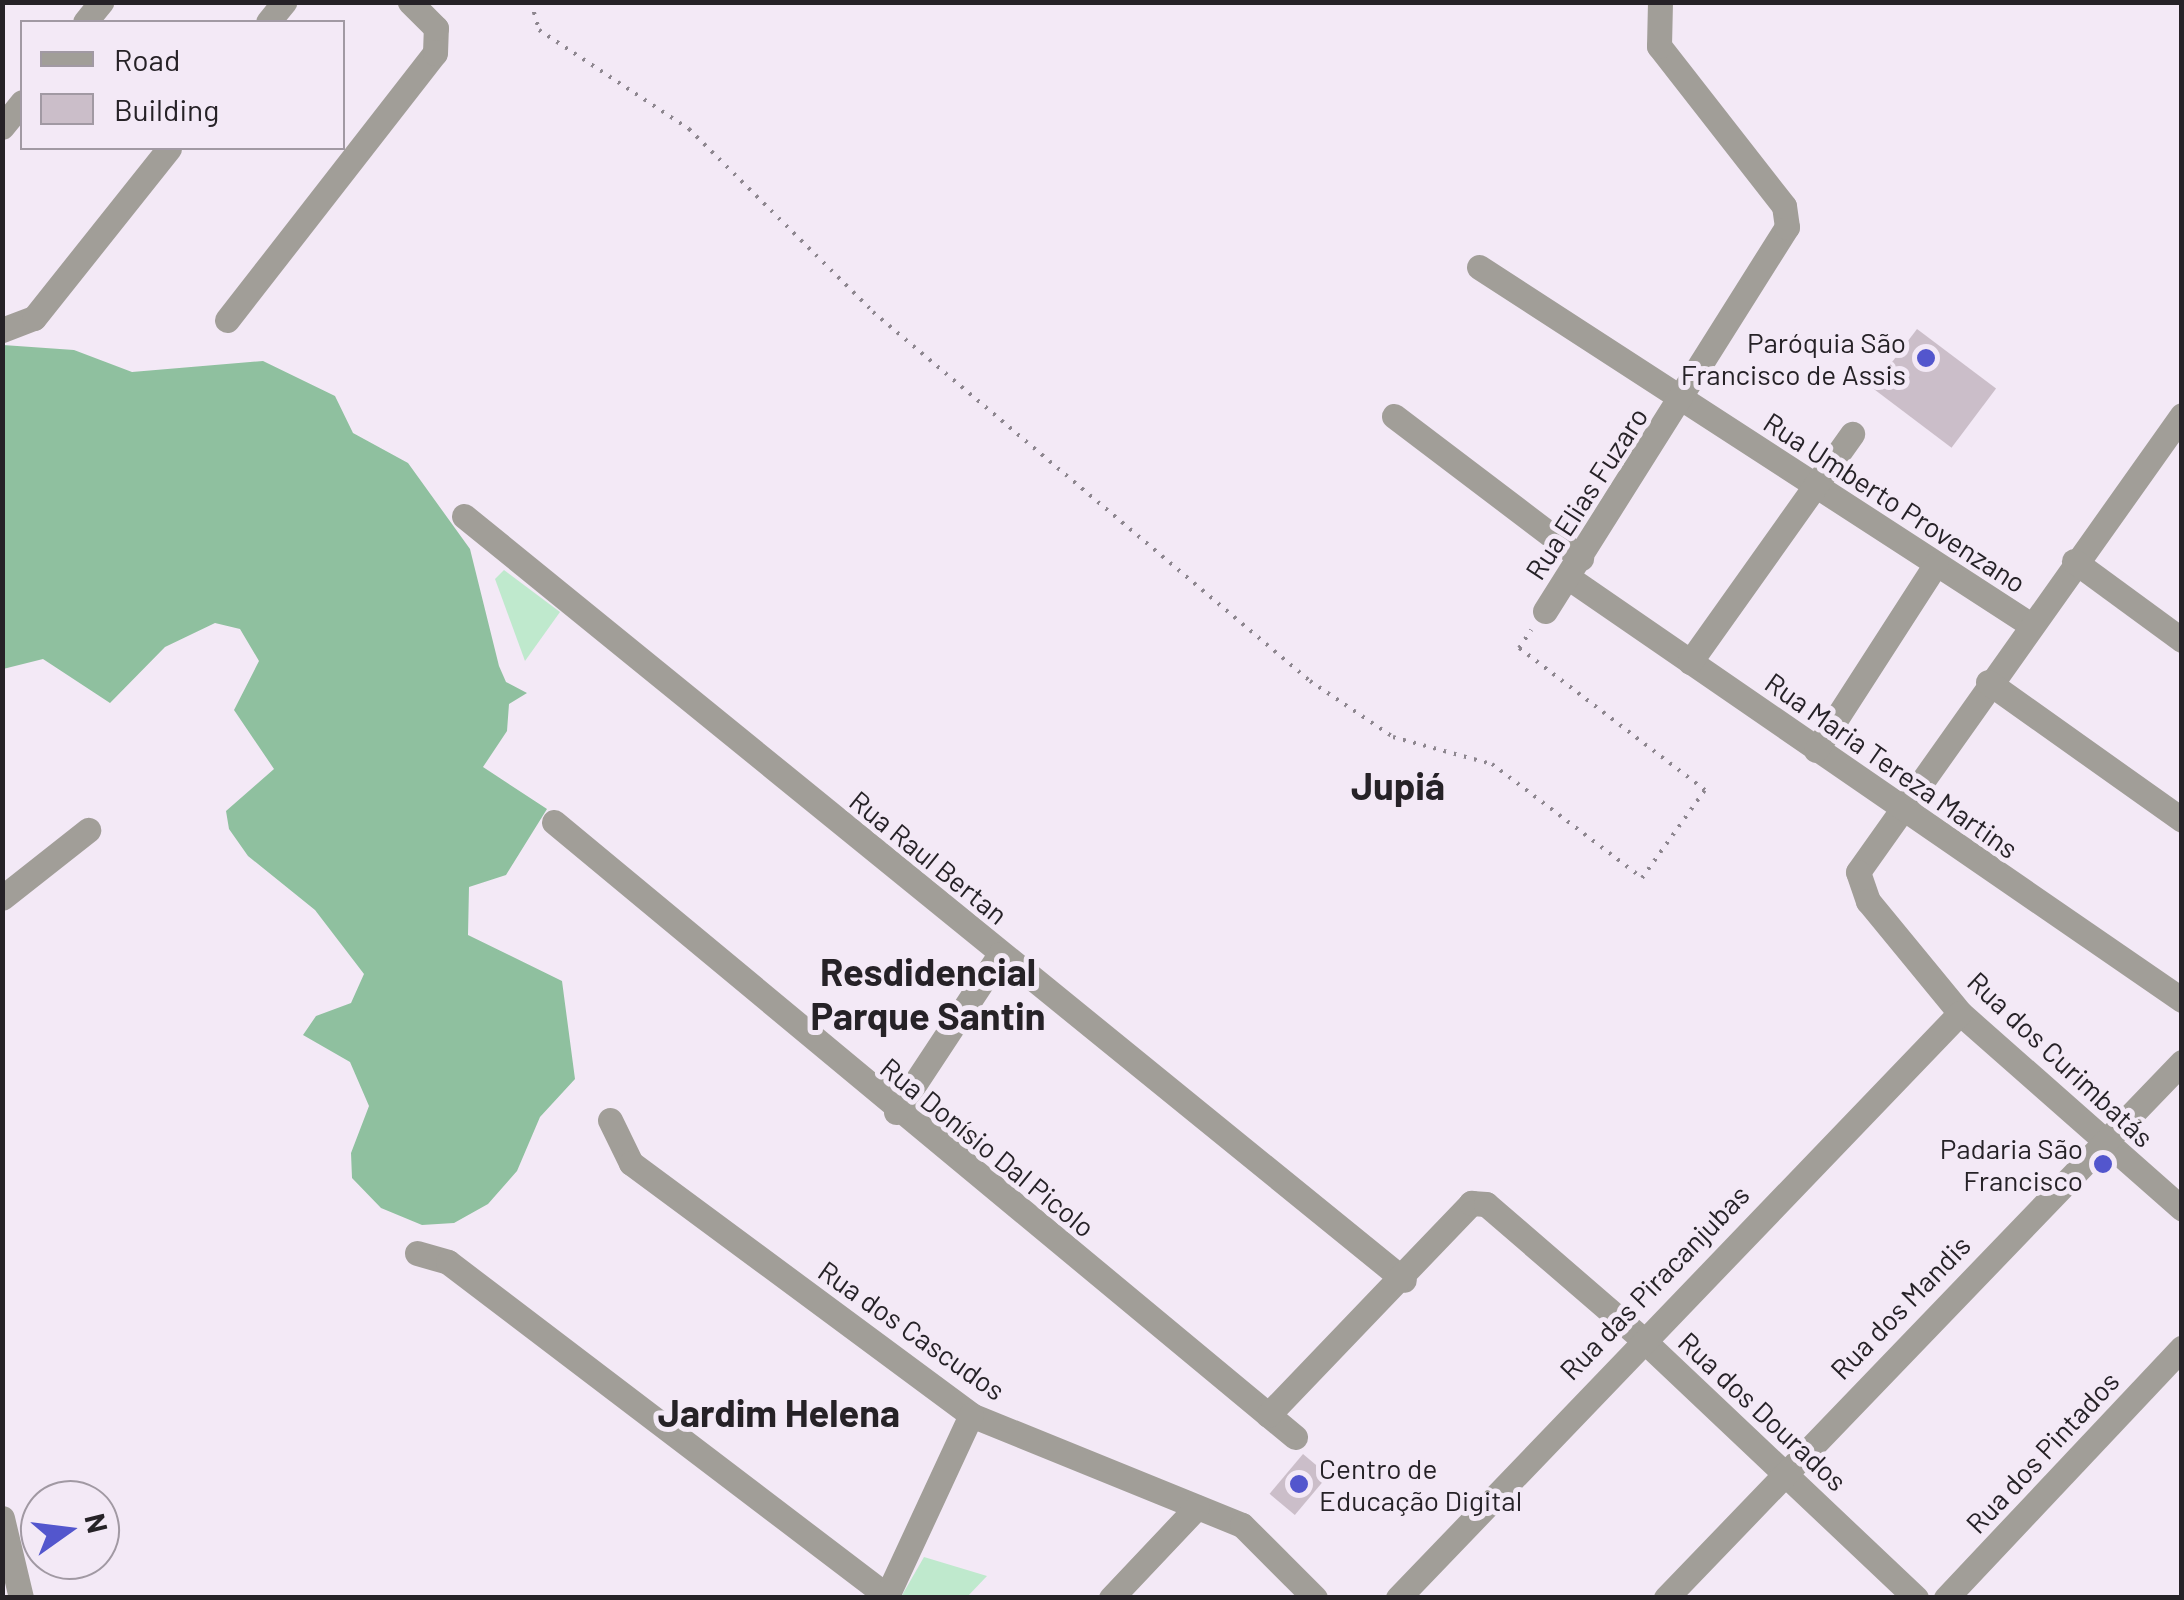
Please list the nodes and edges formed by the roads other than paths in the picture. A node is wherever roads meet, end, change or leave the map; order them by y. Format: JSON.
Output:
{"nodes":[{"id":1,"x":410,"y":2,"type":"edge"},
{"id":2,"x":1660,"y":2,"type":"edge"},
{"id":3,"x":20,"y":104,"type":"edge"},
{"id":4,"x":2,"y":127,"type":"edge"},
{"id":5,"x":167,"y":150,"type":"edge"},
{"id":6,"x":1479,"y":267,"type":"dead end"},
{"id":7,"x":227,"y":320,"type":"dead end"},
{"id":8,"x":2,"y":330,"type":"edge"},
{"id":9,"x":1681,"y":401,"type":"junction"},
{"id":10,"x":2182,"y":415,"type":"edge"},
{"id":11,"x":1394,"y":416,"type":"dead end"},
{"id":12,"x":1852,"y":434,"type":"dead end"},
{"id":13,"x":2174,"y":443,"type":"edge"},
{"id":14,"x":1816,"y":488,"type":"junction"},
{"id":15,"x":464,"y":516,"type":"dead end"},
{"id":16,"x":2074,"y":561,"type":"junction"},
{"id":17,"x":1936,"y":564,"type":"junction"},
{"id":18,"x":1575,"y":568,"type":"junction"},
{"id":19,"x":1545,"y":611,"type":"road end"},
{"id":20,"x":2028,"y":623,"type":"junction"},
{"id":21,"x":2182,"y":640,"type":"edge"},
{"id":22,"x":1690,"y":662,"type":"junction"},
{"id":23,"x":1988,"y":682,"type":"junction"},
{"id":24,"x":1816,"y":750,"type":"junction"},
{"id":25,"x":1900,"y":809,"type":"junction"},
{"id":26,"x":2182,"y":820,"type":"edge"},
{"id":27,"x":554,"y":822,"type":"dead end"},
{"id":28,"x":88,"y":830,"type":"dead end"},
{"id":29,"x":2,"y":898,"type":"edge"},
{"id":30,"x":1000,"y":954,"type":"junction"},
{"id":31,"x":2182,"y":1000,"type":"edge"},
{"id":32,"x":1960,"y":1013,"type":"junction"},
{"id":33,"x":2182,"y":1062,"type":"edge"},
{"id":34,"x":896,"y":1112,"type":"junction"},
{"id":35,"x":610,"y":1120,"type":"dead end"},
{"id":36,"x":2102,"y":1140,"type":"junction"},
{"id":37,"x":2182,"y":1209,"type":"edge"},
{"id":38,"x":416,"y":1253,"type":"dead end"},
{"id":39,"x":1404,"y":1280,"type":"junction"},
{"id":40,"x":1640,"y":1336,"type":"junction"},
{"id":41,"x":2182,"y":1348,"type":"edge"},
{"id":42,"x":970,"y":1415,"type":"junction"},
{"id":43,"x":1268,"y":1415,"type":"junction"},
{"id":44,"x":1295,"y":1437,"type":"dead end"},
{"id":45,"x":1784,"y":1471,"type":"junction"},
{"id":46,"x":1197,"y":1507,"type":"junction"},
{"id":47,"x":2,"y":1518,"type":"edge"},
{"id":48,"x":886,"y":1597,"type":"edge"},
{"id":49,"x":21,"y":1598,"type":"edge"},
{"id":50,"x":1111,"y":1598,"type":"edge"},
{"id":51,"x":1315,"y":1598,"type":"edge"},
{"id":52,"x":1398,"y":1598,"type":"edge"},
{"id":53,"x":1666,"y":1598,"type":"edge"},
{"id":54,"x":1916,"y":1598,"type":"edge"},
{"id":55,"x":1946,"y":1598,"type":"edge"}],
"edges":[{"from":1,"to":7,"type":"street"},
{"from":2,"to":9,"type":"street","name":"Rua Elias Fuzaro"},
{"from":3,"to":4,"type":"street"},
{"from":5,"to":8,"type":"street"},
{"from":6,"to":9,"type":"street","name":"Rua Umberto Provenzano"},
{"from":9,"to":14,"type":"street","name":"Rua Umberto Provenzano"},
{"from":9,"to":18,"type":"street","name":"Rua Elias Fuzaro"},
{"from":10,"to":13,"type":"street"},
{"from":11,"to":18,"type":"street","name":"Rua Maria Tereza Martins"},
{"from":12,"to":14,"type":"street"},
{"from":13,"to":16,"type":"street"},
{"from":14,"to":17,"type":"street","name":"Rua Umberto Provenzano"},
{"from":14,"to":22,"type":"street"},
{"from":15,"to":30,"type":"street","name":"Rua Raul Bertan"},
{"from":16,"to":20,"type":"street"},
{"from":16,"to":21,"type":"street"},
{"from":17,"to":20,"type":"street","name":"Rua Umberto Provenzano"},
{"from":17,"to":24,"type":"street"},
{"from":18,"to":19,"type":"street","name":"Rua Elias Fuzaro"},
{"from":18,"to":22,"type":"street","name":"Rua Maria Tereza Martins"},
{"from":20,"to":23,"type":"street"},
{"from":22,"to":24,"type":"street","name":"Rua Maria Tereza Martins"},
{"from":23,"to":25,"type":"street"},
{"from":23,"to":26,"type":"street"},
{"from":24,"to":25,"type":"street","name":"Rua Maria Tereza Martins"},
{"from":25,"to":31,"type":"street","name":"Rua Maria Tereza Martins"},
{"from":25,"to":32,"type":"street","name":"Rua dos Curimbatás"},
{"from":27,"to":34,"type":"street","name":"Rua Donísio Dal Picolo"},
{"from":28,"to":29,"type":"street"},
{"from":30,"to":34,"type":"street"},
{"from":30,"to":39,"type":"street","name":"Rua Raul Bertan"},
{"from":32,"to":36,"type":"street","name":"Rua dos Curimbatás"},
{"from":32,"to":40,"type":"street","name":"Rua das Piracanjubas"},
{"from":33,"to":36,"type":"street","name":"Rua dos Mandis"},
{"from":34,"to":43,"type":"street","name":"Rua Donísio Dal Picolo"},
{"from":35,"to":42,"type":"street","name":"Rua dos Cascudos"},
{"from":36,"to":37,"type":"street","name":"Rua dos Curimbatás"},
{"from":36,"to":45,"type":"street","name":"Rua dos Mandis"},
{"from":38,"to":48,"type":"street"},
{"from":39,"to":40,"type":"street","name":"Rua dos Dourados"},
{"from":39,"to":43,"type":"street"},
{"from":40,"to":45,"type":"street","name":"Rua dos Dourados"},
{"from":40,"to":52,"type":"street","name":"Rua das Piracanjubas"},
{"from":41,"to":55,"type":"street","name":"Rua dos Pintados"},
{"from":42,"to":46,"type":"street","name":"Rua dos Cascudos"},
{"from":42,"to":48,"type":"street"},
{"from":43,"to":44,"type":"street","name":"Rua Donísio Dal Picolo"},
{"from":45,"to":53,"type":"street","name":"Rua dos Mandis"},
{"from":45,"to":54,"type":"street","name":"Rua dos Dourados"},
{"from":46,"to":50,"type":"street"},
{"from":46,"to":51,"type":"street","name":"Rua dos Cascudos"},
{"from":47,"to":49,"type":"street"}]}
